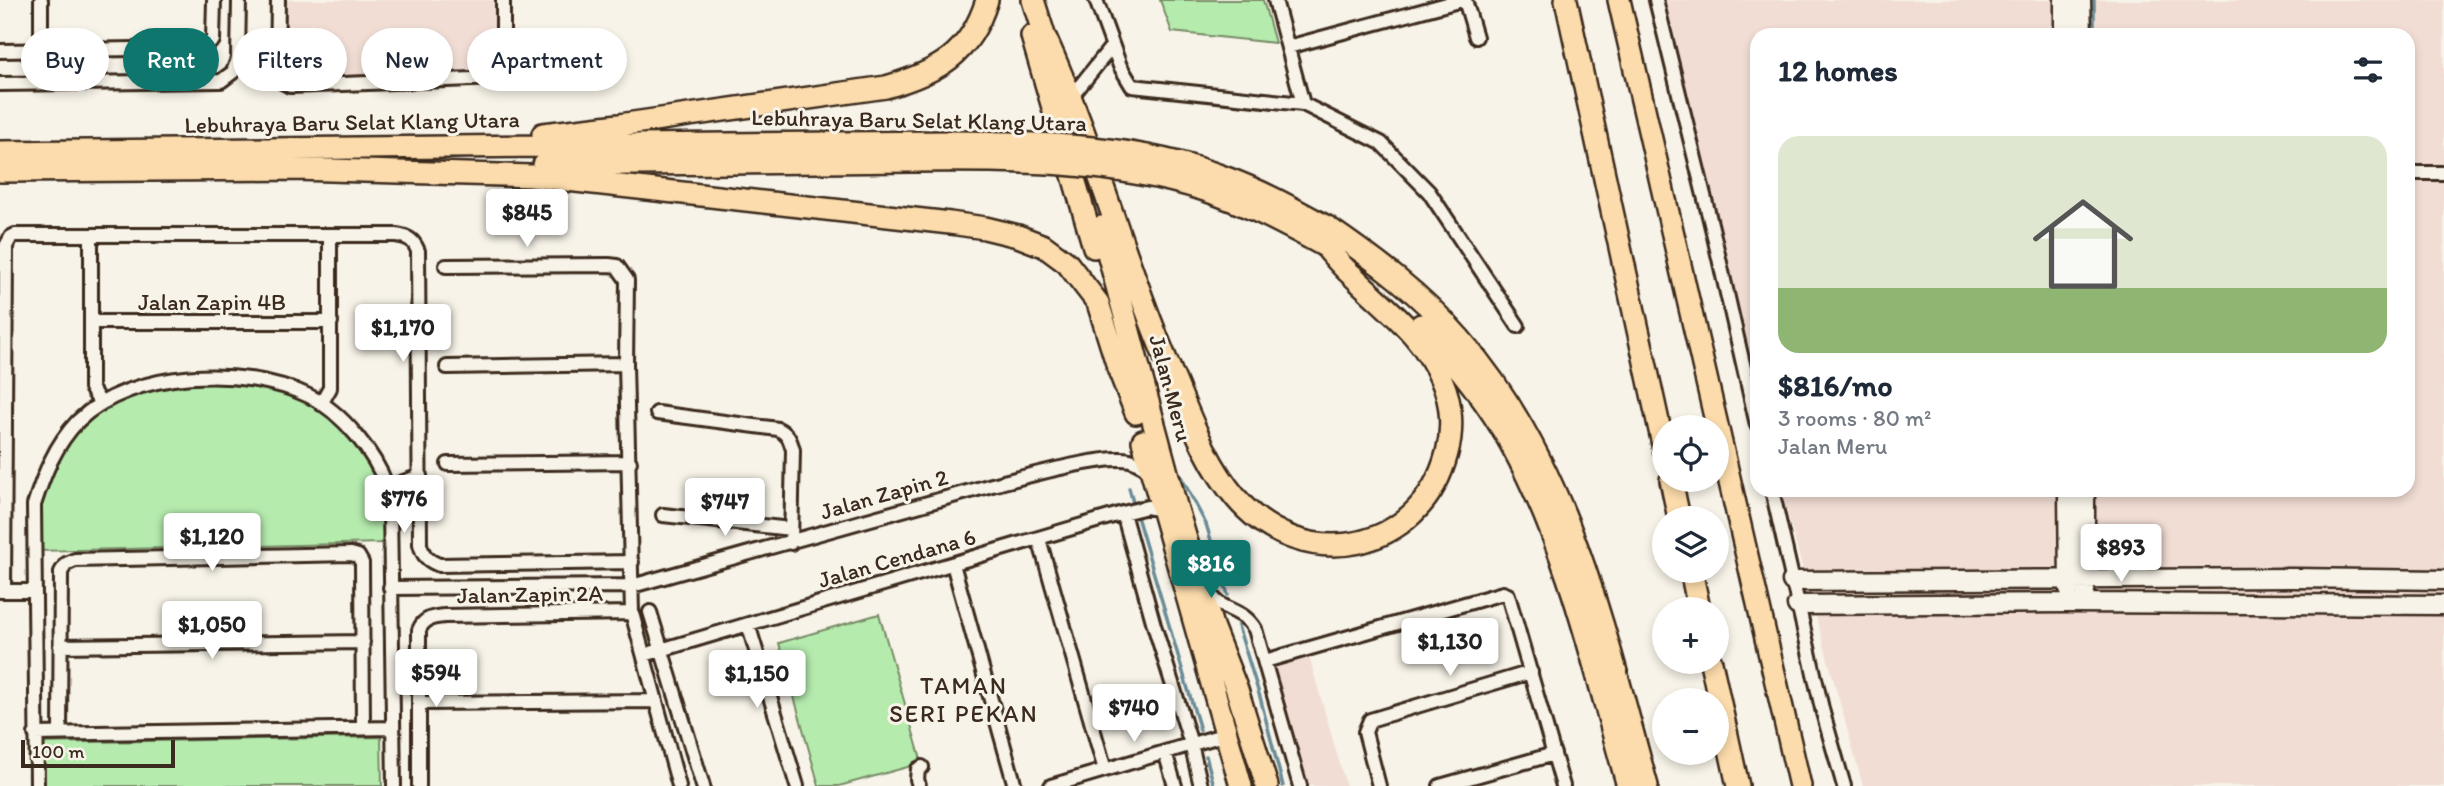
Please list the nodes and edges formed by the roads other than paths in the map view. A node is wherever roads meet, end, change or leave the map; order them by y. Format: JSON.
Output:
{"nodes":[{"id":1,"x":41,"y":0,"type":"edge"},
{"id":2,"x":214,"y":0,"type":"edge"},
{"id":3,"x":239,"y":0,"type":"edge"},
{"id":4,"x":278,"y":0,"type":"edge"},
{"id":5,"x":503,"y":0,"type":"edge"},
{"id":6,"x":987,"y":0,"type":"edge"},
{"id":7,"x":1019,"y":0,"type":"edge"},
{"id":8,"x":1033,"y":0,"type":"edge"},
{"id":9,"x":1096,"y":0,"type":"edge"},
{"id":10,"x":1275,"y":0,"type":"edge"},
{"id":11,"x":1464,"y":0,"type":"edge"},
{"id":12,"x":1566,"y":0,"type":"edge"},
{"id":13,"x":1619,"y":0,"type":"edge"},
{"id":14,"x":1656,"y":0,"type":"edge"},
{"id":15,"x":2064,"y":0,"type":"edge"},
{"id":16,"x":2081,"y":0,"type":"edge"},
{"id":17,"x":41,"y":28,"type":"edge"},
{"id":18,"x":2064,"y":28,"type":"edge"},
{"id":19,"x":2081,"y":28,"type":"edge"},
{"id":20,"x":1476,"y":37,"type":"dead end"},
{"id":21,"x":1046,"y":39,"type":"junction"},
{"id":22,"x":1112,"y":46,"type":"junction"},
{"id":23,"x":1288,"y":47,"type":"junction"},
{"id":24,"x":109,"y":50,"type":"edge"},
{"id":25,"x":0,"y":51,"type":"edge"},
{"id":26,"x":21,"y":51,"type":"edge"},
{"id":27,"x":0,"y":84,"type":"edge"},
{"id":28,"x":1072,"y":96,"type":"junction"},
{"id":29,"x":1303,"y":104,"type":"junction"},
{"id":30,"x":416,"y":147,"type":"junction"},
{"id":31,"x":0,"y":152,"type":"edge"},
{"id":32,"x":729,"y":153,"type":"junction"},
{"id":33,"x":295,"y":169,"type":"junction"},
{"id":34,"x":0,"y":171,"type":"edge"},
{"id":35,"x":2415,"y":173,"type":"edge"},
{"id":36,"x":2444,"y":173,"type":"edge"},
{"id":37,"x":91,"y":235,"type":"junction"},
{"id":38,"x":330,"y":235,"type":"junction"},
{"id":39,"x":1326,"y":236,"type":"junction"},
{"id":40,"x":446,"y":267,"type":"dead end"},
{"id":41,"x":93,"y":322,"type":"junction"},
{"id":42,"x":331,"y":322,"type":"junction"},
{"id":43,"x":1518,"y":326,"type":"dead end"},
{"id":44,"x":626,"y":364,"type":"junction"},
{"id":45,"x":447,"y":367,"type":"dead end"},
{"id":46,"x":1750,"y":394,"type":"edge"},
{"id":47,"x":101,"y":404,"type":"junction"},
{"id":48,"x":321,"y":404,"type":"junction"},
{"id":49,"x":1136,"y":413,"type":"junction"},
{"id":50,"x":657,"y":414,"type":"dead end"},
{"id":51,"x":1657,"y":415,"type":"edge"},
{"id":52,"x":630,"y":462,"type":"junction"},
{"id":53,"x":449,"y":464,"type":"dead end"},
{"id":54,"x":1150,"y":470,"type":"junction"},
{"id":55,"x":419,"y":476,"type":"junction"},
{"id":56,"x":387,"y":488,"type":"junction"},
{"id":57,"x":1774,"y":497,"type":"edge"},
{"id":58,"x":2069,"y":497,"type":"edge"},
{"id":59,"x":2084,"y":497,"type":"edge"},
{"id":60,"x":1169,"y":508,"type":"junction"},
{"id":61,"x":1130,"y":512,"type":"junction"},
{"id":62,"x":663,"y":515,"type":"dead end"},
{"id":63,"x":791,"y":529,"type":"junction"},
{"id":64,"x":1038,"y":539,"type":"junction"},
{"id":65,"x":790,"y":543,"type":"junction"},
{"id":66,"x":632,"y":562,"type":"junction"},
{"id":67,"x":953,"y":564,"type":"junction"},
{"id":68,"x":2077,"y":580,"type":"junction"},
{"id":69,"x":2444,"y":580,"type":"edge"},
{"id":70,"x":1792,"y":581,"type":"junction"},
{"id":71,"x":632,"y":586,"type":"junction"},
{"id":72,"x":390,"y":588,"type":"junction"},
{"id":73,"x":2,"y":591,"type":"edge"},
{"id":74,"x":35,"y":591,"type":"junction"},
{"id":75,"x":2077,"y":603,"type":"junction"},
{"id":76,"x":1797,"y":605,"type":"junction"},
{"id":77,"x":2444,"y":605,"type":"edge"},
{"id":78,"x":1236,"y":611,"type":"junction"},
{"id":79,"x":650,"y":612,"type":"dead end"},
{"id":80,"x":632,"y":613,"type":"junction"},
{"id":81,"x":748,"y":624,"type":"junction"},
{"id":82,"x":1215,"y":634,"type":"junction"},
{"id":83,"x":363,"y":642,"type":"junction"},
{"id":84,"x":60,"y":646,"type":"junction"},
{"id":85,"x":663,"y":649,"type":"junction"},
{"id":86,"x":644,"y":655,"type":"junction"},
{"id":87,"x":1265,"y":661,"type":"junction"},
{"id":88,"x":1531,"y":672,"type":"junction"},
{"id":89,"x":1714,"y":674,"type":"edge"},
{"id":90,"x":655,"y":701,"type":"junction"},
{"id":91,"x":419,"y":703,"type":"junction"},
{"id":92,"x":363,"y":728,"type":"junction"},
{"id":93,"x":392,"y":728,"type":"junction"},
{"id":94,"x":35,"y":734,"type":"junction"},
{"id":95,"x":60,"y":734,"type":"junction"},
{"id":96,"x":1228,"y":741,"type":"junction"},
{"id":97,"x":1191,"y":744,"type":"junction"},
{"id":98,"x":1165,"y":752,"type":"junction"},
{"id":99,"x":1554,"y":754,"type":"junction"},
{"id":100,"x":922,"y":767,"type":"dead end"},
{"id":101,"x":1105,"y":770,"type":"junction"},
{"id":102,"x":37,"y":786,"type":"edge"},
{"id":103,"x":394,"y":786,"type":"edge"},
{"id":104,"x":419,"y":786,"type":"edge"},
{"id":105,"x":679,"y":786,"type":"edge"},
{"id":106,"x":704,"y":786,"type":"edge"},
{"id":107,"x":797,"y":786,"type":"edge"},
{"id":108,"x":919,"y":786,"type":"edge"},
{"id":109,"x":1015,"y":786,"type":"edge"},
{"id":110,"x":1051,"y":786,"type":"edge"},
{"id":111,"x":1175,"y":786,"type":"edge"},
{"id":112,"x":1201,"y":786,"type":"edge"},
{"id":113,"x":1235,"y":786,"type":"edge"},
{"id":114,"x":1241,"y":786,"type":"edge"},
{"id":115,"x":1256,"y":786,"type":"edge"},
{"id":116,"x":1267,"y":786,"type":"edge"},
{"id":117,"x":1300,"y":786,"type":"edge"},
{"id":118,"x":1379,"y":786,"type":"edge"},
{"id":119,"x":1440,"y":786,"type":"edge"},
{"id":120,"x":1563,"y":786,"type":"edge"},
{"id":121,"x":1628,"y":786,"type":"edge"},
{"id":122,"x":1647,"y":786,"type":"edge"},
{"id":123,"x":1738,"y":786,"type":"edge"},
{"id":124,"x":1800,"y":786,"type":"edge"},
{"id":125,"x":1844,"y":786,"type":"edge"}],
"edges":[{"from":1,"to":17,"type":"street"},
{"from":2,"to":24,"type":"street"},
{"from":3,"to":27,"type":"street"},
{"from":4,"to":5,"type":"street"},
{"from":6,"to":30,"type":"highway"},
{"from":7,"to":49,"type":"highway","name":"Jalan Meru"},
{"from":8,"to":21,"type":"highway","name":"Jalan Meru"},
{"from":9,"to":22,"type":"street"},
{"from":10,"to":23,"type":"street"},
{"from":11,"to":20,"type":"street"},
{"from":11,"to":23,"type":"street"},
{"from":12,"to":51,"type":"highway"},
{"from":13,"to":124,"type":"highway"},
{"from":14,"to":46,"type":"street"},
{"from":15,"to":18,"type":"street"},
{"from":16,"to":19,"type":"street"},
{"from":21,"to":28,"type":"highway"},
{"from":21,"to":60,"type":"highway","name":"Jalan Meru"},
{"from":22,"to":28,"type":"street"},
{"from":22,"to":29,"type":"street"},
{"from":23,"to":29,"type":"street"},
{"from":25,"to":26,"type":"street"},
{"from":28,"to":39,"type":"highway"},
{"from":29,"to":43,"type":"street"},
{"from":30,"to":31,"type":"highway","name":"Lebuhraya Baru Selat Klang Utara"},
{"from":30,"to":32,"type":"highway","name":"Lebuhraya Baru Selat Klang Utara"},
{"from":32,"to":33,"type":"highway","name":"Lebuhraya Baru Selat Klang Utara"},
{"from":32,"to":39,"type":"highway","name":"Lebuhraya Baru Selat Klang Utara","bridge":true},
{"from":33,"to":34,"type":"highway","name":"Lebuhraya Baru Selat Klang Utara"},
{"from":33,"to":49,"type":"highway"},
{"from":35,"to":36,"type":"street"},
{"from":37,"to":38,"type":"street"},
{"from":37,"to":41,"type":"street"},
{"from":37,"to":73,"type":"street"},
{"from":38,"to":42,"type":"street"},
{"from":38,"to":55,"type":"street"},
{"from":39,"to":121,"type":"highway","name":"Lebuhraya Baru Selat Klang Utara"},
{"from":39,"to":122,"type":"highway","name":"Lebuhraya Baru Selat Klang Utara"},
{"from":40,"to":44,"type":"street"},
{"from":41,"to":42,"type":"street","name":"Jalan Zapin 4B"},
{"from":41,"to":47,"type":"street"},
{"from":42,"to":48,"type":"street"},
{"from":44,"to":45,"type":"street"},
{"from":44,"to":52,"type":"street"},
{"from":47,"to":48,"type":"street"},
{"from":47,"to":74,"type":"street"},
{"from":48,"to":56,"type":"street"},
{"from":49,"to":54,"type":"highway","name":"Jalan Meru"},
{"from":50,"to":63,"type":"street"},
{"from":52,"to":53,"type":"street"},
{"from":52,"to":66,"type":"street"},
{"from":54,"to":60,"type":"highway","name":"Jalan Meru"},
{"from":54,"to":65,"type":"street","name":"Jalan Zapin 2"},
{"from":55,"to":56,"type":"street"},
{"from":55,"to":66,"type":"street"},
{"from":56,"to":72,"type":"street"},
{"from":57,"to":70,"type":"street"},
{"from":58,"to":68,"type":"street"},
{"from":59,"to":68,"type":"street"},
{"from":60,"to":61,"type":"street","name":"Jalan Cendana 6"},
{"from":60,"to":78,"type":"street"},
{"from":60,"to":82,"type":"highway","name":"Jalan Meru"},
{"from":60,"to":96,"type":"highway","name":"Jalan Meru"},
{"from":61,"to":64,"type":"street","name":"Jalan Cendana 6"},
{"from":61,"to":97,"type":"street"},
{"from":62,"to":63,"type":"street"},
{"from":63,"to":65,"type":"street"},
{"from":64,"to":67,"type":"street","name":"Jalan Cendana 6"},
{"from":64,"to":101,"type":"street"},
{"from":65,"to":71,"type":"street","name":"Jalan Zapin 2"},
{"from":66,"to":71,"type":"street"},
{"from":67,"to":81,"type":"street","name":"Jalan Cendana 6"},
{"from":67,"to":109,"type":"street"},
{"from":68,"to":69,"type":"street"},
{"from":68,"to":70,"type":"street"},
{"from":68,"to":75,"type":"street"},
{"from":70,"to":76,"type":"street"},
{"from":71,"to":72,"type":"street","name":"Jalan Zapin 2"},
{"from":71,"to":80,"type":"street"},
{"from":72,"to":93,"type":"street"},
{"from":73,"to":74,"type":"street"},
{"from":74,"to":94,"type":"street"},
{"from":75,"to":76,"type":"street"},
{"from":75,"to":77,"type":"street"},
{"from":76,"to":125,"type":"street"},
{"from":78,"to":82,"type":"street"},
{"from":78,"to":87,"type":"street"},
{"from":79,"to":85,"type":"street"},
{"from":80,"to":86,"type":"street"},
{"from":80,"to":91,"type":"street","name":"Jalan Zapin 2A"},
{"from":81,"to":85,"type":"street","name":"Jalan Cendana 6"},
{"from":81,"to":107,"type":"street"},
{"from":82,"to":115,"type":"highway"},
{"from":82,"to":116,"type":"highway","name":"Jalan Meru"},
{"from":83,"to":84,"type":"street"},
{"from":83,"to":84,"type":"street"},
{"from":83,"to":92,"type":"street"},
{"from":84,"to":95,"type":"street"},
{"from":85,"to":86,"type":"street","name":"Jalan Cendana 6"},
{"from":85,"to":106,"type":"street"},
{"from":86,"to":90,"type":"street"},
{"from":87,"to":88,"type":"street"},
{"from":87,"to":117,"type":"street"},
{"from":88,"to":99,"type":"street"},
{"from":88,"to":118,"type":"street"},
{"from":89,"to":123,"type":"highway"},
{"from":90,"to":91,"type":"street"},
{"from":90,"to":105,"type":"street"},
{"from":91,"to":104,"type":"street"},
{"from":92,"to":93,"type":"street"},
{"from":92,"to":95,"type":"street"},
{"from":93,"to":103,"type":"street"},
{"from":94,"to":95,"type":"street"},
{"from":94,"to":102,"type":"street"},
{"from":96,"to":97,"type":"street"},
{"from":96,"to":113,"type":"highway"},
{"from":96,"to":114,"type":"highway","name":"Jalan Meru"},
{"from":97,"to":98,"type":"street"},
{"from":97,"to":112,"type":"street"},
{"from":98,"to":101,"type":"street"},
{"from":98,"to":111,"type":"street"},
{"from":99,"to":119,"type":"street"},
{"from":99,"to":120,"type":"street"},
{"from":100,"to":108,"type":"street"},
{"from":101,"to":110,"type":"street"}]}
